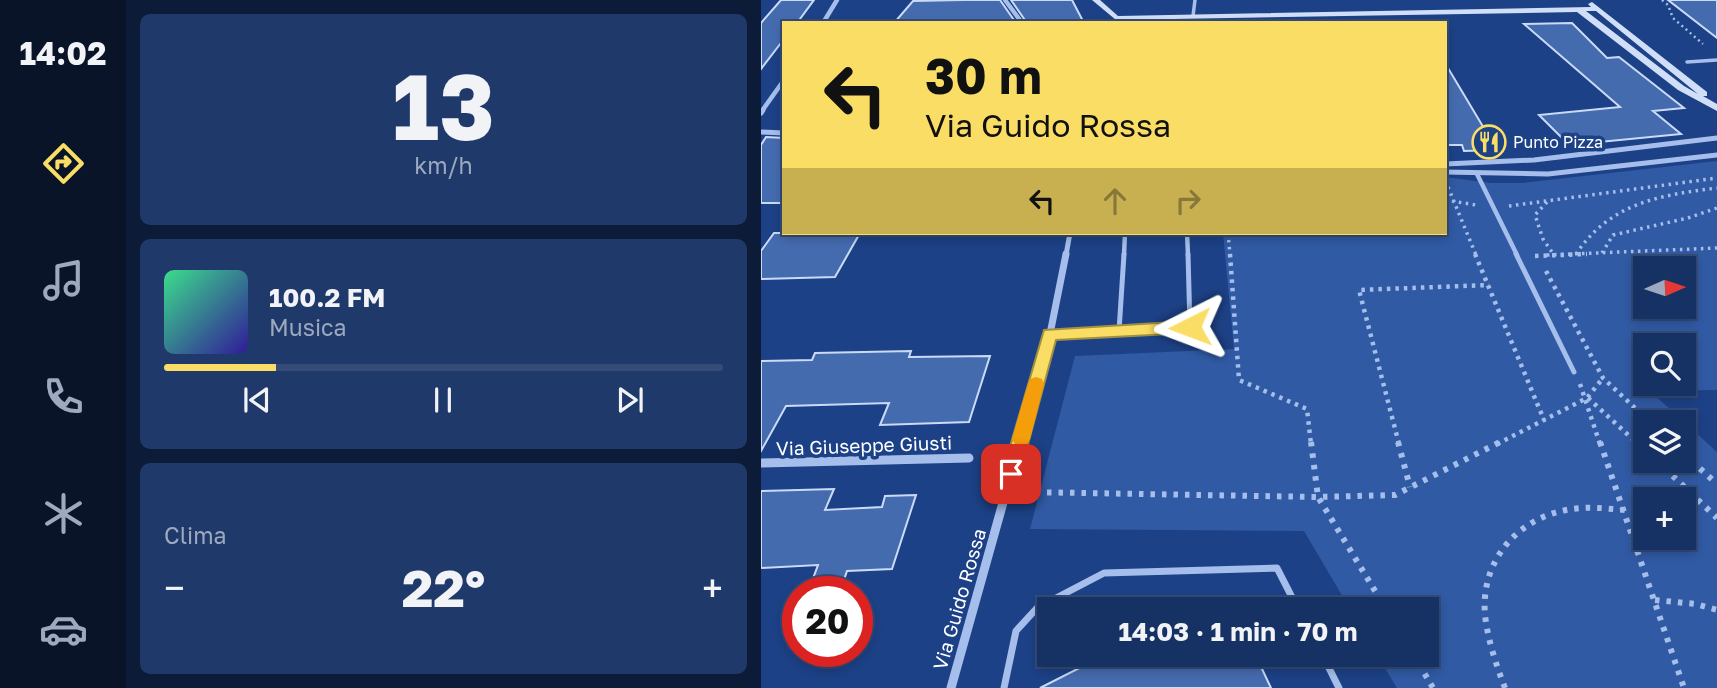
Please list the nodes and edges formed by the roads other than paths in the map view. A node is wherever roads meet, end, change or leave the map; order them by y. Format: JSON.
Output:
{"nodes":[{"id":1,"x":837,"y":0,"type":"edge"},
{"id":2,"x":1005,"y":0,"type":"edge"},
{"id":3,"x":1096,"y":0,"type":"edge"},
{"id":4,"x":1195,"y":0,"type":"edge"},
{"id":5,"x":1568,"y":0,"type":"edge"},
{"id":6,"x":1587,"y":0,"type":"edge"},
{"id":7,"x":1598,"y":9,"type":"junction"},
{"id":8,"x":1578,"y":10,"type":"junction"},
{"id":9,"x":1193,"y":16,"type":"junction"},
{"id":10,"x":1115,"y":20,"type":"edge"},
{"id":11,"x":824,"y":21,"type":"edge"},
{"id":12,"x":1021,"y":21,"type":"edge"},
{"id":13,"x":1717,"y":60,"type":"edge"},
{"id":14,"x":1687,"y":62,"type":"dead end"},
{"id":15,"x":782,"y":83,"type":"edge"},
{"id":16,"x":1717,"y":108,"type":"edge"},
{"id":17,"x":761,"y":113,"type":"edge"},
{"id":18,"x":761,"y":132,"type":"edge"},
{"id":19,"x":782,"y":133,"type":"edge"},
{"id":20,"x":1717,"y":138,"type":"edge"},
{"id":21,"x":1717,"y":155,"type":"edge"},
{"id":22,"x":1447,"y":164,"type":"edge"},
{"id":23,"x":1447,"y":172,"type":"edge"},
{"id":24,"x":1477,"y":174,"type":"junction"},
{"id":25,"x":1070,"y":235,"type":"edge"},
{"id":26,"x":1126,"y":235,"type":"edge"},
{"id":27,"x":1187,"y":235,"type":"edge"},
{"id":28,"x":1119,"y":331,"type":"junction"},
{"id":29,"x":1050,"y":334,"type":"junction"},
{"id":30,"x":1574,"y":372,"type":"dead end"},
{"id":31,"x":969,"y":458,"type":"dead end"},
{"id":32,"x":761,"y":464,"type":"edge"},
{"id":33,"x":1057,"y":597,"type":"edge"},
{"id":34,"x":1292,"y":597,"type":"edge"},
{"id":35,"x":1037,"y":607,"type":"edge"},
{"id":36,"x":1328,"y":667,"type":"edge"},
{"id":37,"x":951,"y":688,"type":"edge"},
{"id":38,"x":1004,"y":688,"type":"edge"},
{"id":39,"x":1339,"y":688,"type":"edge"}],
"edges":[{"from":1,"to":11,"type":"street"},
{"from":2,"to":12,"type":"street"},
{"from":3,"to":10,"type":"street"},
{"from":4,"to":9,"type":"lane"},
{"from":5,"to":8,"type":"street"},
{"from":6,"to":7,"type":"street"},
{"from":7,"to":8,"type":"street"},
{"from":7,"to":16,"type":"street"},
{"from":8,"to":9,"type":"street"},
{"from":8,"to":16,"type":"street"},
{"from":9,"to":10,"type":"street"},
{"from":13,"to":14,"type":"lane"},
{"from":15,"to":17,"type":"street"},
{"from":18,"to":19,"type":"street"},
{"from":20,"to":22,"type":"street"},
{"from":21,"to":24,"type":"street"},
{"from":23,"to":24,"type":"street"},
{"from":24,"to":30,"type":"lane"},
{"from":25,"to":29,"type":"street","name":"Via Guido Rossa"},
{"from":26,"to":28,"type":"lane"},
{"from":27,"to":28,"type":"lane"},
{"from":28,"to":29,"type":"lane"},
{"from":29,"to":37,"type":"street","name":"Via Guido Rossa"},
{"from":31,"to":32,"type":"street","name":"Via Giuseppe Giusti"},
{"from":33,"to":34,"type":"lane"},
{"from":35,"to":38,"type":"lane"},
{"from":36,"to":39,"type":"lane"}]}
